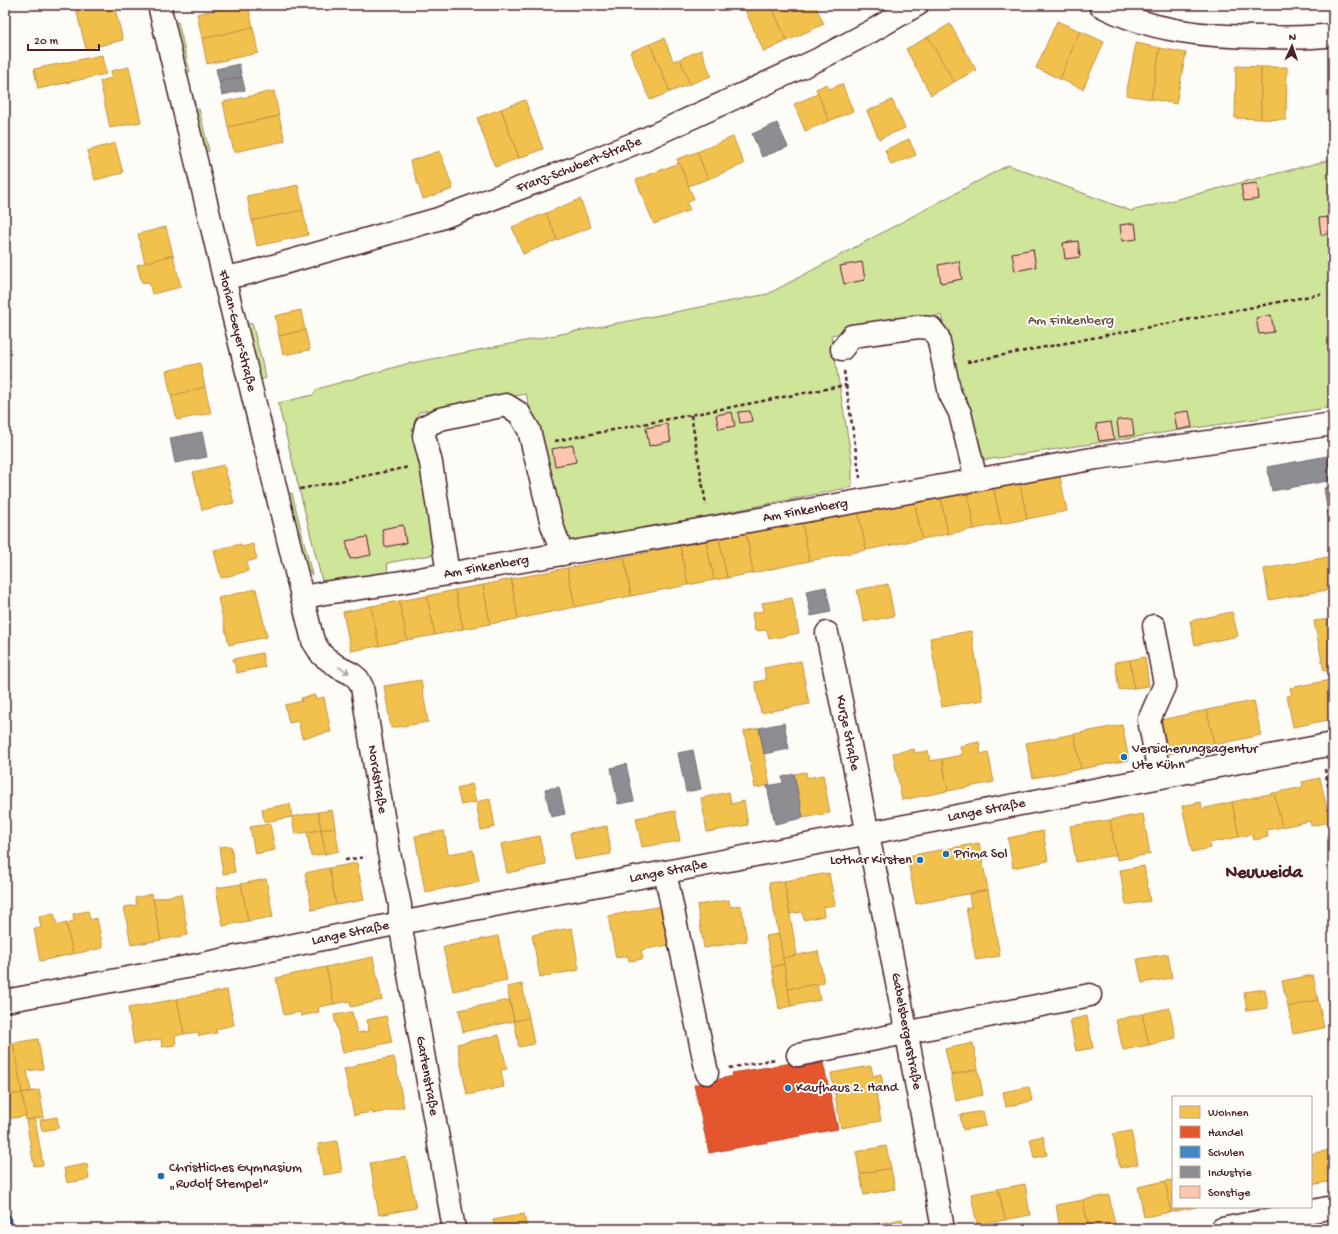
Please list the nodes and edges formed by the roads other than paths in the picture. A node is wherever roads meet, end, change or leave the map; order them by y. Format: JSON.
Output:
{"nodes":[{"id":1,"x":159,"y":5,"type":"edge"},
{"id":2,"x":917,"y":5,"type":"edge"},
{"id":3,"x":1100,"y":5,"type":"edge"},
{"id":4,"x":1333,"y":35,"type":"edge"},
{"id":5,"x":224,"y":278,"type":"junction"},
{"id":6,"x":842,"y":349,"type":"road end"},
{"id":7,"x":1333,"y":424,"type":"edge"},
{"id":8,"x":976,"y":480,"type":"junction"},
{"id":9,"x":562,"y":554,"type":"junction"},
{"id":10,"x":448,"y":574,"type":"junction"},
{"id":11,"x":302,"y":598,"type":"junction"},
{"id":12,"x":1154,"y":626,"type":"dead end"},
{"id":13,"x":827,"y":633,"type":"dead end"},
{"id":14,"x":322,"y":655,"type":"joint"},
{"id":15,"x":1327,"y":745,"type":"edge"},
{"id":16,"x":1160,"y":777,"type":"junction"},
{"id":17,"x":868,"y":833,"type":"junction"},
{"id":18,"x":665,"y":872,"type":"junction"},
{"id":19,"x":400,"y":923,"type":"junction"},
{"id":20,"x":1090,"y":995,"type":"dead end"},
{"id":21,"x":5,"y":1001,"type":"edge"},
{"id":22,"x":907,"y":1032,"type":"junction"},
{"id":23,"x":798,"y":1055,"type":"road end"},
{"id":24,"x":707,"y":1072,"type":"road end"},
{"id":25,"x":1333,"y":1207,"type":"edge"},
{"id":26,"x":454,"y":1229,"type":"edge"},
{"id":27,"x":943,"y":1229,"type":"edge"},
{"id":28,"x":1222,"y":1229,"type":"edge"}],
"edges":[{"from":1,"to":5,"type":"street","name":"Florian-Geyer-Straße"},
{"from":2,"to":5,"type":"street","name":"Franz-Schubert-Straße"},
{"from":3,"to":4,"type":"street"},
{"from":5,"to":11,"type":"street","name":"Florian-Geyer-Straße"},
{"from":6,"to":8,"type":"street"},
{"from":7,"to":8,"type":"street","name":"Am Finkenberg"},
{"from":8,"to":9,"type":"street","name":"Am Finkenberg"},
{"from":9,"to":10,"type":"street","name":"Am Finkenberg"},
{"from":9,"to":10,"type":"street"},
{"from":10,"to":11,"type":"street","name":"Am Finkenberg"},
{"from":11,"to":14,"type":"street","name":"Florian-Geyer-Straße"},
{"from":12,"to":16,"type":"street"},
{"from":13,"to":17,"type":"street","name":"Kurze Straße"},
{"from":14,"to":19,"type":"street","name":"Nordstraße","one_way":true},
{"from":15,"to":16,"type":"street","name":"Lange Straße"},
{"from":16,"to":17,"type":"street","name":"Lange Straße"},
{"from":17,"to":18,"type":"street","name":"Lange Straße"},
{"from":17,"to":22,"type":"street","name":"Gabelsbergerstraße"},
{"from":18,"to":19,"type":"street","name":"Lange Straße"},
{"from":18,"to":24,"type":"street"},
{"from":19,"to":21,"type":"street","name":"Lange Straße"},
{"from":19,"to":26,"type":"street","name":"Gartenstraße"},
{"from":20,"to":22,"type":"street"},
{"from":22,"to":23,"type":"street"},
{"from":22,"to":27,"type":"street","name":"Gabelsbergerstraße"},
{"from":25,"to":28,"type":"street"}]}
